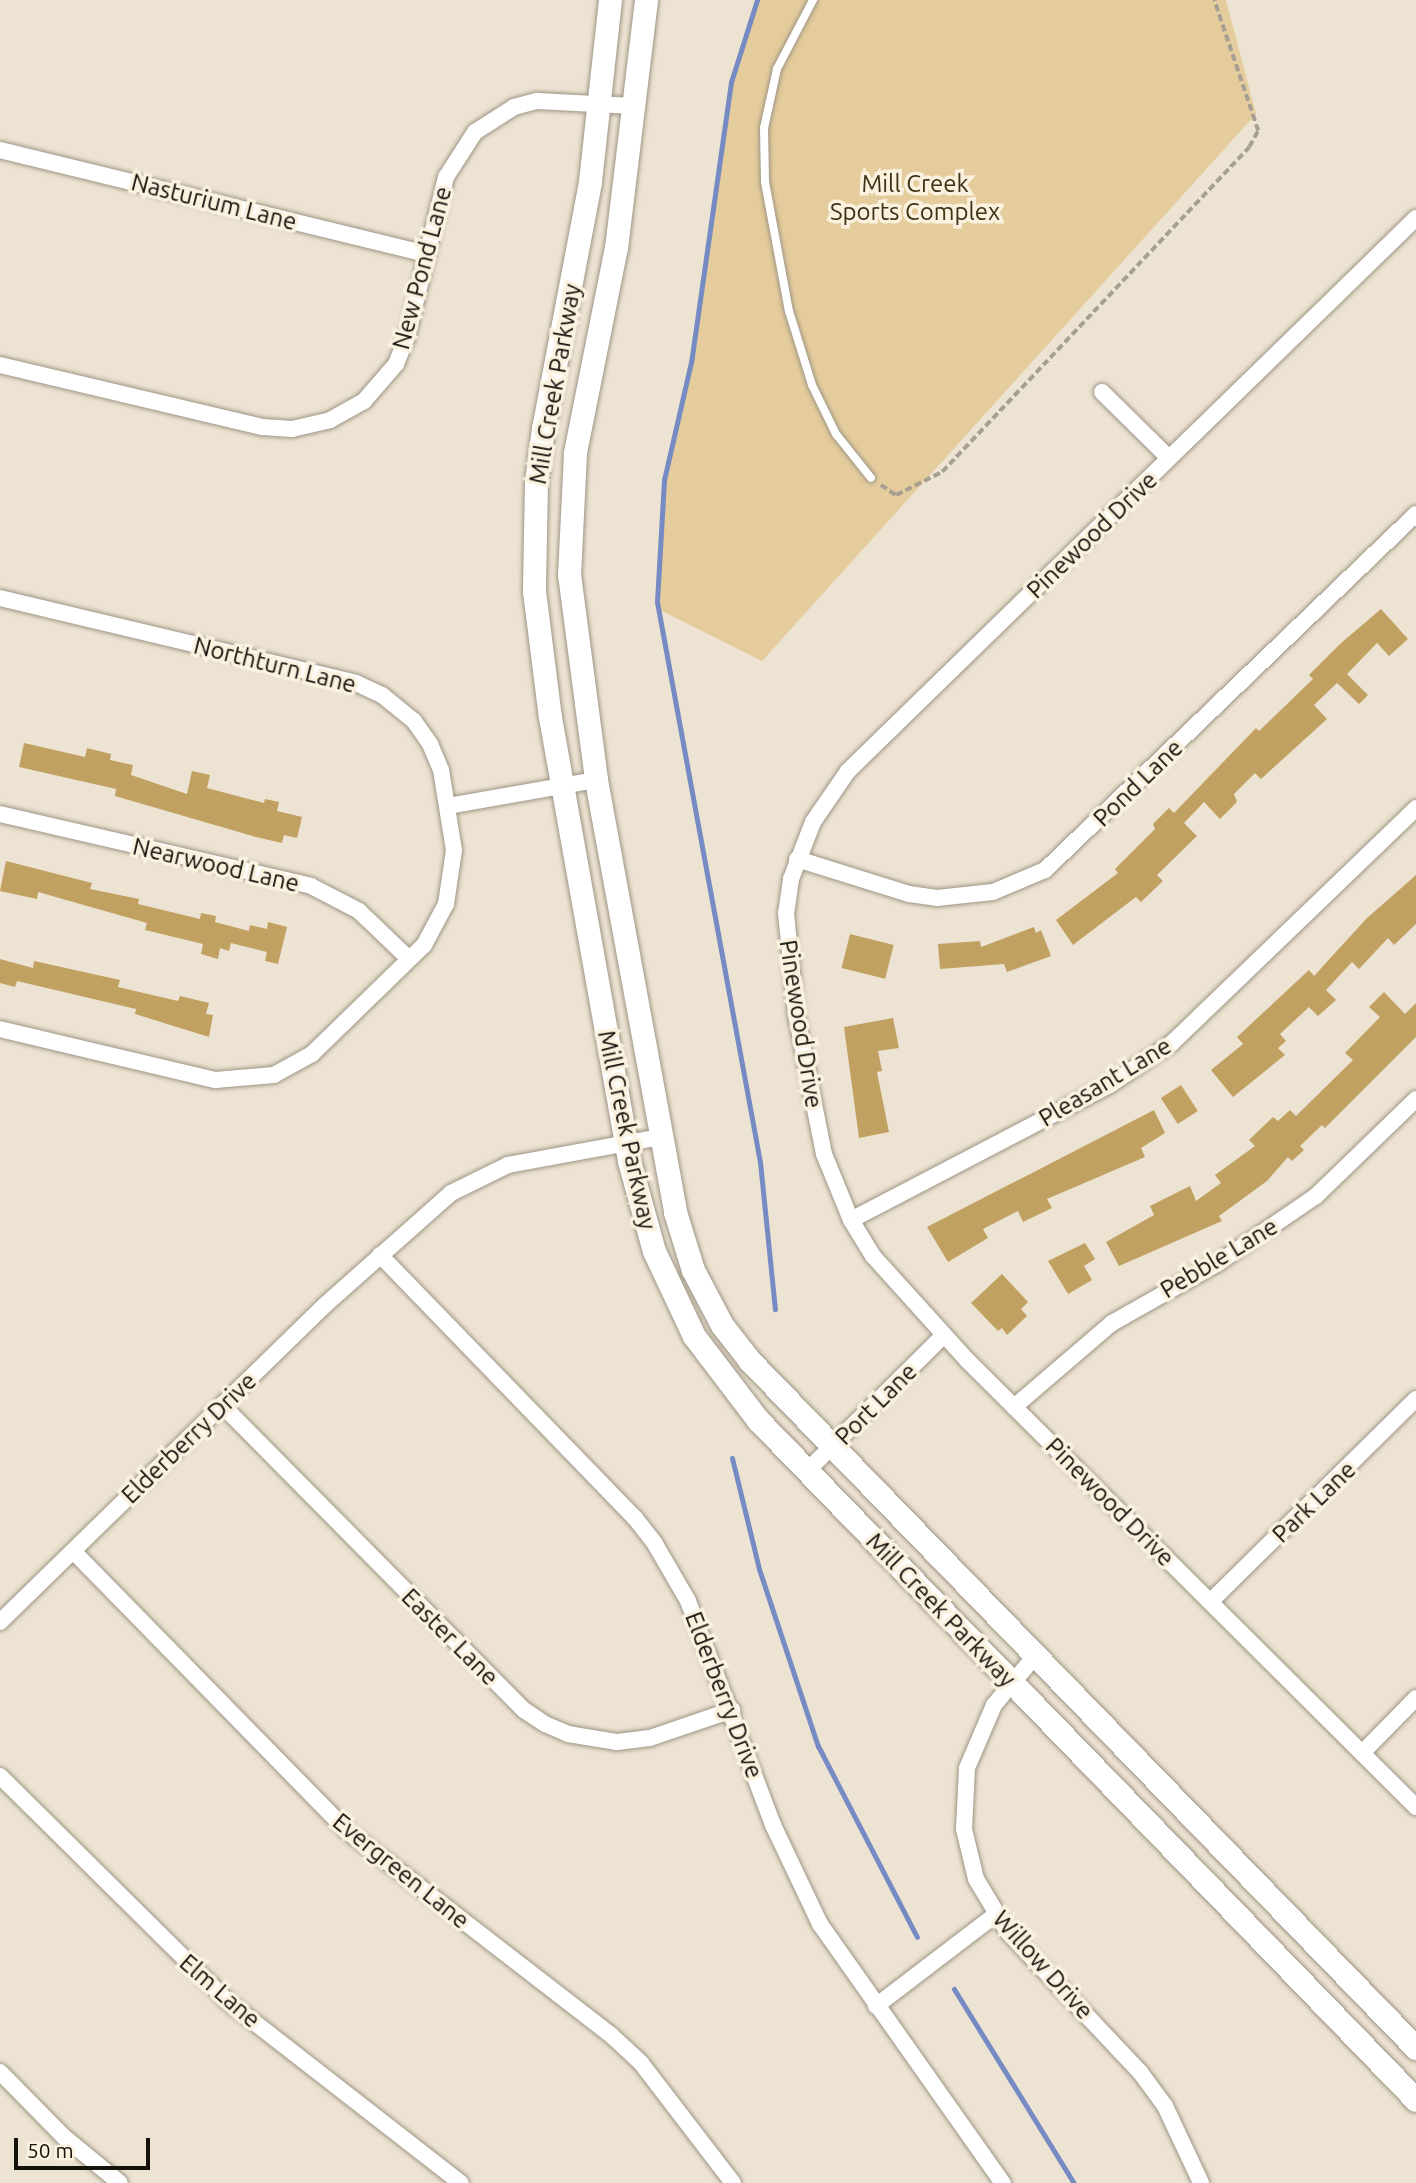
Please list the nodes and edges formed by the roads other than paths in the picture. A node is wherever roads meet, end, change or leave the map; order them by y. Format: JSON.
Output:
{"nodes":[{"id":1,"x":610,"y":0,"type":"edge"},
{"id":2,"x":646,"y":0,"type":"edge"},
{"id":3,"x":813,"y":0,"type":"edge"},
{"id":4,"x":600,"y":103,"type":"junction"},
{"id":5,"x":634,"y":106,"type":"junction"},
{"id":6,"x":0,"y":150,"type":"edge"},
{"id":7,"x":1416,"y":218,"type":"edge"},
{"id":8,"x":427,"y":254,"type":"junction"},
{"id":9,"x":0,"y":365,"type":"edge"},
{"id":10,"x":1102,"y":392,"type":"dead end"},
{"id":11,"x":1169,"y":458,"type":"junction"},
{"id":12,"x":871,"y":478,"type":"road end"},
{"id":13,"x":1416,"y":514,"type":"edge"},
{"id":14,"x":0,"y":598,"type":"edge"},
{"id":15,"x":596,"y":780,"type":"junction"},
{"id":16,"x":562,"y":786,"type":"junction"},
{"id":17,"x":448,"y":806,"type":"junction"},
{"id":18,"x":1416,"y":808,"type":"edge"},
{"id":19,"x":0,"y":814,"type":"edge"},
{"id":20,"x":797,"y":859,"type":"junction"},
{"id":21,"x":410,"y":959,"type":"junction"},
{"id":22,"x":0,"y":1029,"type":"edge"},
{"id":23,"x":1416,"y":1100,"type":"edge"},
{"id":24,"x":661,"y":1137,"type":"junction"},
{"id":25,"x":625,"y":1142,"type":"junction"},
{"id":26,"x":851,"y":1220,"type":"junction"},
{"id":27,"x":380,"y":1255,"type":"junction"},
{"id":28,"x":944,"y":1335,"type":"junction"},
{"id":29,"x":1416,"y":1399,"type":"edge"},
{"id":30,"x":222,"y":1405,"type":"junction"},
{"id":31,"x":1014,"y":1407,"type":"junction"},
{"id":32,"x":832,"y":1447,"type":"junction"},
{"id":33,"x":807,"y":1471,"type":"junction"},
{"id":34,"x":73,"y":1551,"type":"junction"},
{"id":35,"x":1210,"y":1602,"type":"junction"},
{"id":36,"x":0,"y":1622,"type":"edge"},
{"id":37,"x":1035,"y":1656,"type":"junction"},
{"id":38,"x":1011,"y":1683,"type":"junction"},
{"id":39,"x":1416,"y":1698,"type":"edge"},
{"id":40,"x":732,"y":1710,"type":"junction"},
{"id":41,"x":1362,"y":1753,"type":"junction"},
{"id":42,"x":0,"y":1776,"type":"edge"},
{"id":43,"x":1416,"y":1807,"type":"edge"},
{"id":44,"x":995,"y":1915,"type":"junction"},
{"id":45,"x":876,"y":2006,"type":"junction"},
{"id":46,"x":1416,"y":2048,"type":"edge"},
{"id":47,"x":0,"y":2072,"type":"edge"},
{"id":48,"x":1416,"y":2100,"type":"edge"},
{"id":49,"x":120,"y":2183,"type":"edge"},
{"id":50,"x":461,"y":2183,"type":"edge"},
{"id":51,"x":733,"y":2183,"type":"edge"},
{"id":52,"x":1003,"y":2183,"type":"edge"},
{"id":53,"x":1200,"y":2183,"type":"edge"}],
"edges":[{"from":1,"to":4,"type":"main road","name":"Mill Creek Parkway"},
{"from":2,"to":5,"type":"main road","name":"Mill Creek Parkway"},
{"from":3,"to":12,"type":"lane"},
{"from":4,"to":5,"type":"street","name":"New Pond Lane"},
{"from":4,"to":8,"type":"street","name":"New Pond Lane"},
{"from":4,"to":16,"type":"main road","name":"Mill Creek Parkway"},
{"from":5,"to":15,"type":"main road","name":"Mill Creek Parkway"},
{"from":6,"to":8,"type":"street","name":"Nasturium Lane"},
{"from":7,"to":11,"type":"street","name":"Pinewood Drive"},
{"from":8,"to":9,"type":"street","name":"New Pond Lane"},
{"from":10,"to":11,"type":"street"},
{"from":11,"to":20,"type":"street","name":"Pinewood Drive"},
{"from":13,"to":20,"type":"street","name":"Pond Lane"},
{"from":14,"to":17,"type":"street","name":"Northturn Lane"},
{"from":15,"to":16,"type":"street"},
{"from":15,"to":24,"type":"main road","name":"Mill Creek Parkway"},
{"from":16,"to":17,"type":"street"},
{"from":16,"to":25,"type":"main road","name":"Mill Creek Parkway"},
{"from":17,"to":21,"type":"street","name":"Northturn Lane"},
{"from":18,"to":26,"type":"street","name":"Pleasant Lane"},
{"from":19,"to":21,"type":"street","name":"Nearwood Lane"},
{"from":20,"to":26,"type":"street","name":"Pinewood Drive"},
{"from":21,"to":22,"type":"street","name":"Northturn Lane"},
{"from":23,"to":31,"type":"street","name":"Pebble Lane"},
{"from":24,"to":25,"type":"street","name":"Elderberry Drive"},
{"from":24,"to":32,"type":"main road","name":"Mill Creek Parkway"},
{"from":25,"to":27,"type":"street","name":"Elderberry Drive"},
{"from":25,"to":33,"type":"main road","name":"Mill Creek Parkway"},
{"from":26,"to":28,"type":"street","name":"Pinewood Drive"},
{"from":27,"to":30,"type":"street","name":"Elderberry Drive"},
{"from":27,"to":40,"type":"street","name":"Elderberry Drive"},
{"from":28,"to":31,"type":"street","name":"Pinewood Drive"},
{"from":28,"to":32,"type":"street","name":"Port Lane"},
{"from":29,"to":35,"type":"street","name":"Park Lane"},
{"from":30,"to":34,"type":"street","name":"Elderberry Drive"},
{"from":30,"to":40,"type":"street","name":"Easter Lane"},
{"from":31,"to":35,"type":"street","name":"Pinewood Drive"},
{"from":32,"to":33,"type":"street","name":"Port Lane"},
{"from":32,"to":37,"type":"main road","name":"Mill Creek Parkway"},
{"from":33,"to":38,"type":"main road","name":"Mill Creek Parkway"},
{"from":34,"to":36,"type":"street","name":"Elderberry Drive"},
{"from":34,"to":51,"type":"street","name":"Evergreen Lane"},
{"from":35,"to":41,"type":"street","name":"Pinewood Drive"},
{"from":37,"to":38,"type":"street","name":"Willow Drive"},
{"from":37,"to":46,"type":"main road","name":"Mill Creek Parkway"},
{"from":38,"to":44,"type":"street","name":"Willow Drive"},
{"from":38,"to":48,"type":"main road","name":"Mill Creek Parkway"},
{"from":39,"to":41,"type":"street"},
{"from":40,"to":45,"type":"street","name":"Elderberry Drive"},
{"from":41,"to":43,"type":"street","name":"Pinewood Drive"},
{"from":42,"to":50,"type":"street","name":"Elm Lane"},
{"from":44,"to":45,"type":"street"},
{"from":44,"to":53,"type":"street","name":"Willow Drive"},
{"from":45,"to":52,"type":"street","name":"Elderberry Drive"},
{"from":47,"to":49,"type":"street"}]}
